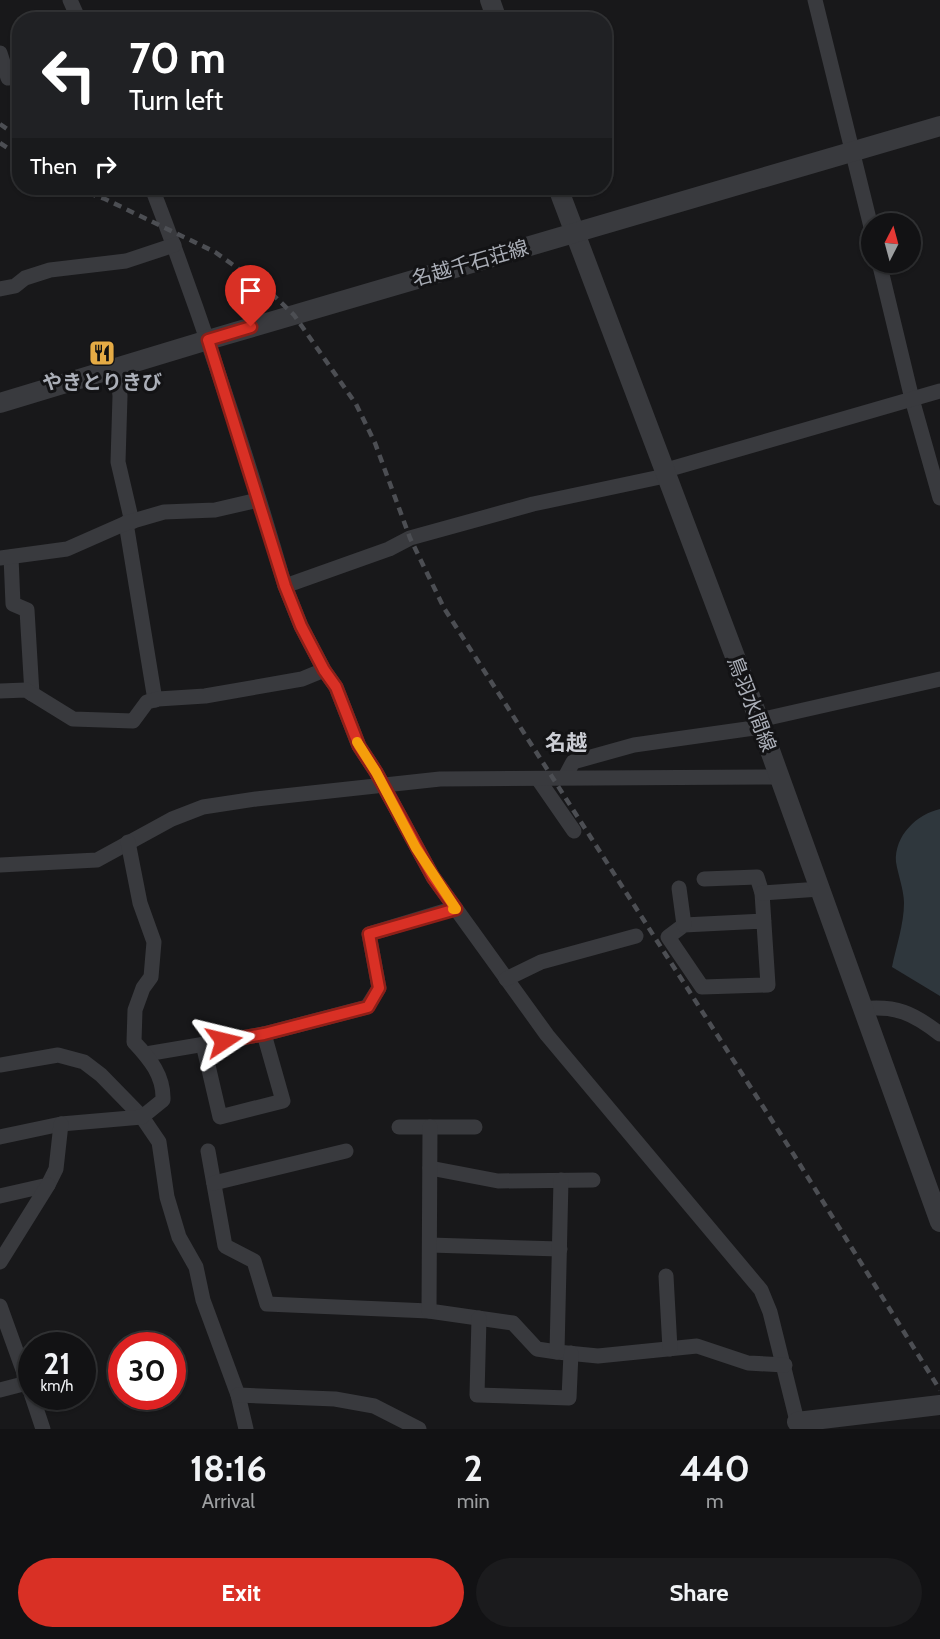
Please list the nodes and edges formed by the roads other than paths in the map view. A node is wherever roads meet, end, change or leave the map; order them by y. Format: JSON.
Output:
{"nodes":[{"id":1,"x":815,"y":0,"type":"edge"},
{"id":2,"x":0,"y":53,"type":"edge"},
{"id":3,"x":12,"y":77,"type":"edge"},
{"id":4,"x":940,"y":126,"type":"edge"},
{"id":5,"x":852,"y":152,"type":"junction"},
{"id":6,"x":155,"y":195,"type":"edge"},
{"id":7,"x":560,"y":195,"type":"edge"},
{"id":8,"x":867,"y":213,"type":"edge"},
{"id":9,"x":574,"y":233,"type":"junction"},
{"id":10,"x":174,"y":245,"type":"junction"},
{"id":11,"x":882,"y":273,"type":"edge"},
{"id":12,"x":0,"y":289,"type":"edge"},
{"id":13,"x":208,"y":340,"type":"junction"},
{"id":14,"x":117,"y":368,"type":"junction"},
{"id":15,"x":940,"y":391,"type":"edge"},
{"id":16,"x":912,"y":399,"type":"junction"},
{"id":17,"x":0,"y":403,"type":"edge"},
{"id":18,"x":664,"y":474,"type":"junction"},
{"id":19,"x":940,"y":498,"type":"edge"},
{"id":20,"x":258,"y":500,"type":"junction"},
{"id":21,"x":129,"y":523,"type":"junction"},
{"id":22,"x":6,"y":557,"type":"edge"},
{"id":23,"x":285,"y":586,"type":"junction"},
{"id":24,"x":324,"y":670,"type":"junction"},
{"id":25,"x":940,"y":679,"type":"edge"},
{"id":26,"x":0,"y":691,"type":"edge"},
{"id":27,"x":32,"y":694,"type":"junction"},
{"id":28,"x":155,"y":700,"type":"junction"},
{"id":29,"x":760,"y":724,"type":"junction"},
{"id":30,"x":565,"y":777,"type":"junction"},
{"id":31,"x":779,"y":777,"type":"junction"},
{"id":32,"x":538,"y":779,"type":"junction"},
{"id":33,"x":383,"y":786,"type":"junction"},
{"id":34,"x":574,"y":831,"type":"dead end"},
{"id":35,"x":128,"y":842,"type":"junction"},
{"id":36,"x":0,"y":865,"type":"edge"},
{"id":37,"x":704,"y":879,"type":"dead end"},
{"id":38,"x":679,"y":888,"type":"dead end"},
{"id":39,"x":820,"y":889,"type":"junction"},
{"id":40,"x":762,"y":893,"type":"junction"},
{"id":41,"x":456,"y":909,"type":"junction"},
{"id":42,"x":764,"y":921,"type":"junction"},
{"id":43,"x":684,"y":925,"type":"junction"},
{"id":44,"x":636,"y":936,"type":"dead end"},
{"id":45,"x":506,"y":979,"type":"junction"},
{"id":46,"x":861,"y":1009,"type":"junction"},
{"id":47,"x":264,"y":1034,"type":"junction"},
{"id":48,"x":940,"y":1034,"type":"edge"},
{"id":49,"x":203,"y":1044,"type":"junction"},
{"id":50,"x":146,"y":1054,"type":"junction"},
{"id":51,"x":0,"y":1065,"type":"edge"},
{"id":52,"x":142,"y":1117,"type":"junction"},
{"id":53,"x":62,"y":1124,"type":"junction"},
{"id":54,"x":399,"y":1127,"type":"dead end"},
{"id":55,"x":430,"y":1127,"type":"junction"},
{"id":56,"x":475,"y":1127,"type":"dead end"},
{"id":57,"x":0,"y":1137,"type":"edge"},
{"id":58,"x":208,"y":1151,"type":"dead end"},
{"id":59,"x":346,"y":1151,"type":"dead end"},
{"id":60,"x":430,"y":1168,"type":"junction"},
{"id":61,"x":561,"y":1180,"type":"junction"},
{"id":62,"x":593,"y":1180,"type":"dead end"},
{"id":63,"x":214,"y":1183,"type":"junction"},
{"id":64,"x":48,"y":1185,"type":"junction"},
{"id":65,"x":0,"y":1196,"type":"edge"},
{"id":66,"x":940,"y":1222,"type":"edge"},
{"id":67,"x":430,"y":1245,"type":"junction"},
{"id":68,"x":560,"y":1249,"type":"junction"},
{"id":69,"x":0,"y":1262,"type":"edge"},
{"id":70,"x":666,"y":1276,"type":"dead end"},
{"id":71,"x":0,"y":1306,"type":"edge"},
{"id":72,"x":429,"y":1311,"type":"junction"},
{"id":73,"x":479,"y":1318,"type":"junction"},
{"id":74,"x":670,"y":1349,"type":"junction"},
{"id":75,"x":564,"y":1352,"type":"junction"},
{"id":76,"x":18,"y":1358,"type":"edge"},
{"id":77,"x":785,"y":1365,"type":"junction"},
{"id":78,"x":0,"y":1390,"type":"edge"},
{"id":79,"x":18,"y":1391,"type":"edge"},
{"id":80,"x":238,"y":1395,"type":"junction"},
{"id":81,"x":940,"y":1405,"type":"edge"},
{"id":82,"x":36,"y":1410,"type":"edge"},
{"id":83,"x":798,"y":1425,"type":"edge"},
{"id":84,"x":43,"y":1429,"type":"edge"},
{"id":85,"x":246,"y":1429,"type":"edge"},
{"id":86,"x":419,"y":1429,"type":"edge"}],
"edges":[{"from":1,"to":5,"type":"street"},
{"from":2,"to":3,"type":"street"},
{"from":4,"to":5,"type":"street","name":"名越千石荘線"},
{"from":5,"to":8,"type":"street"},
{"from":5,"to":9,"type":"street","name":"名越千石荘線"},
{"from":6,"to":10,"type":"street"},
{"from":7,"to":9,"type":"street","name":"鳥羽水間線"},
{"from":9,"to":13,"type":"street","name":"名越千石荘線"},
{"from":9,"to":18,"type":"street","name":"鳥羽水間線"},
{"from":10,"to":12,"type":"street"},
{"from":10,"to":13,"type":"street"},
{"from":11,"to":16,"type":"street"},
{"from":13,"to":14,"type":"street","name":"名越千石荘線"},
{"from":13,"to":20,"type":"street"},
{"from":14,"to":17,"type":"street","name":"名越千石荘線"},
{"from":14,"to":21,"type":"street"},
{"from":15,"to":16,"type":"street"},
{"from":16,"to":18,"type":"street"},
{"from":16,"to":19,"type":"street"},
{"from":18,"to":23,"type":"street"},
{"from":18,"to":29,"type":"street","name":"鳥羽水間線"},
{"from":20,"to":21,"type":"street"},
{"from":20,"to":23,"type":"street"},
{"from":21,"to":22,"type":"street"},
{"from":21,"to":28,"type":"street"},
{"from":22,"to":27,"type":"street"},
{"from":23,"to":24,"type":"street"},
{"from":24,"to":28,"type":"street"},
{"from":24,"to":33,"type":"street"},
{"from":25,"to":29,"type":"street"},
{"from":26,"to":27,"type":"street"},
{"from":27,"to":28,"type":"street"},
{"from":29,"to":30,"type":"street"},
{"from":29,"to":31,"type":"street","name":"鳥羽水間線"},
{"from":30,"to":31,"type":"street"},
{"from":30,"to":32,"type":"street"},
{"from":31,"to":39,"type":"street","name":"鳥羽水間線"},
{"from":32,"to":33,"type":"street"},
{"from":32,"to":34,"type":"street"},
{"from":33,"to":35,"type":"street"},
{"from":33,"to":41,"type":"street"},
{"from":35,"to":36,"type":"street"},
{"from":35,"to":50,"type":"street"},
{"from":37,"to":40,"type":"street"},
{"from":38,"to":43,"type":"street"},
{"from":39,"to":40,"type":"street"},
{"from":39,"to":46,"type":"street","name":"鳥羽水間線"},
{"from":40,"to":42,"type":"street"},
{"from":41,"to":45,"type":"street"},
{"from":41,"to":47,"type":"street"},
{"from":42,"to":43,"type":"street"},
{"from":42,"to":43,"type":"street"},
{"from":44,"to":45,"type":"street"},
{"from":45,"to":77,"type":"street"},
{"from":46,"to":48,"type":"street"},
{"from":46,"to":66,"type":"street","name":"鳥羽水間線"},
{"from":47,"to":49,"type":"street"},
{"from":47,"to":49,"type":"street"},
{"from":49,"to":50,"type":"street"},
{"from":50,"to":52,"type":"street"},
{"from":51,"to":52,"type":"street"},
{"from":52,"to":53,"type":"street"},
{"from":52,"to":80,"type":"street"},
{"from":53,"to":57,"type":"street"},
{"from":53,"to":64,"type":"street"},
{"from":54,"to":55,"type":"street"},
{"from":55,"to":56,"type":"street"},
{"from":55,"to":60,"type":"street"},
{"from":58,"to":63,"type":"street"},
{"from":59,"to":63,"type":"street"},
{"from":60,"to":61,"type":"street"},
{"from":60,"to":67,"type":"street"},
{"from":61,"to":62,"type":"street"},
{"from":61,"to":68,"type":"street"},
{"from":63,"to":72,"type":"street"},
{"from":64,"to":65,"type":"street"},
{"from":64,"to":69,"type":"street"},
{"from":67,"to":68,"type":"street"},
{"from":67,"to":72,"type":"street"},
{"from":68,"to":75,"type":"street"},
{"from":70,"to":74,"type":"street"},
{"from":71,"to":76,"type":"street"},
{"from":72,"to":73,"type":"street"},
{"from":73,"to":75,"type":"street"},
{"from":73,"to":75,"type":"street"},
{"from":74,"to":75,"type":"street"},
{"from":74,"to":77,"type":"street"},
{"from":77,"to":83,"type":"street"},
{"from":78,"to":79,"type":"street"},
{"from":80,"to":85,"type":"street"},
{"from":80,"to":86,"type":"street"},
{"from":81,"to":83,"type":"street"},
{"from":82,"to":84,"type":"street"}]}
